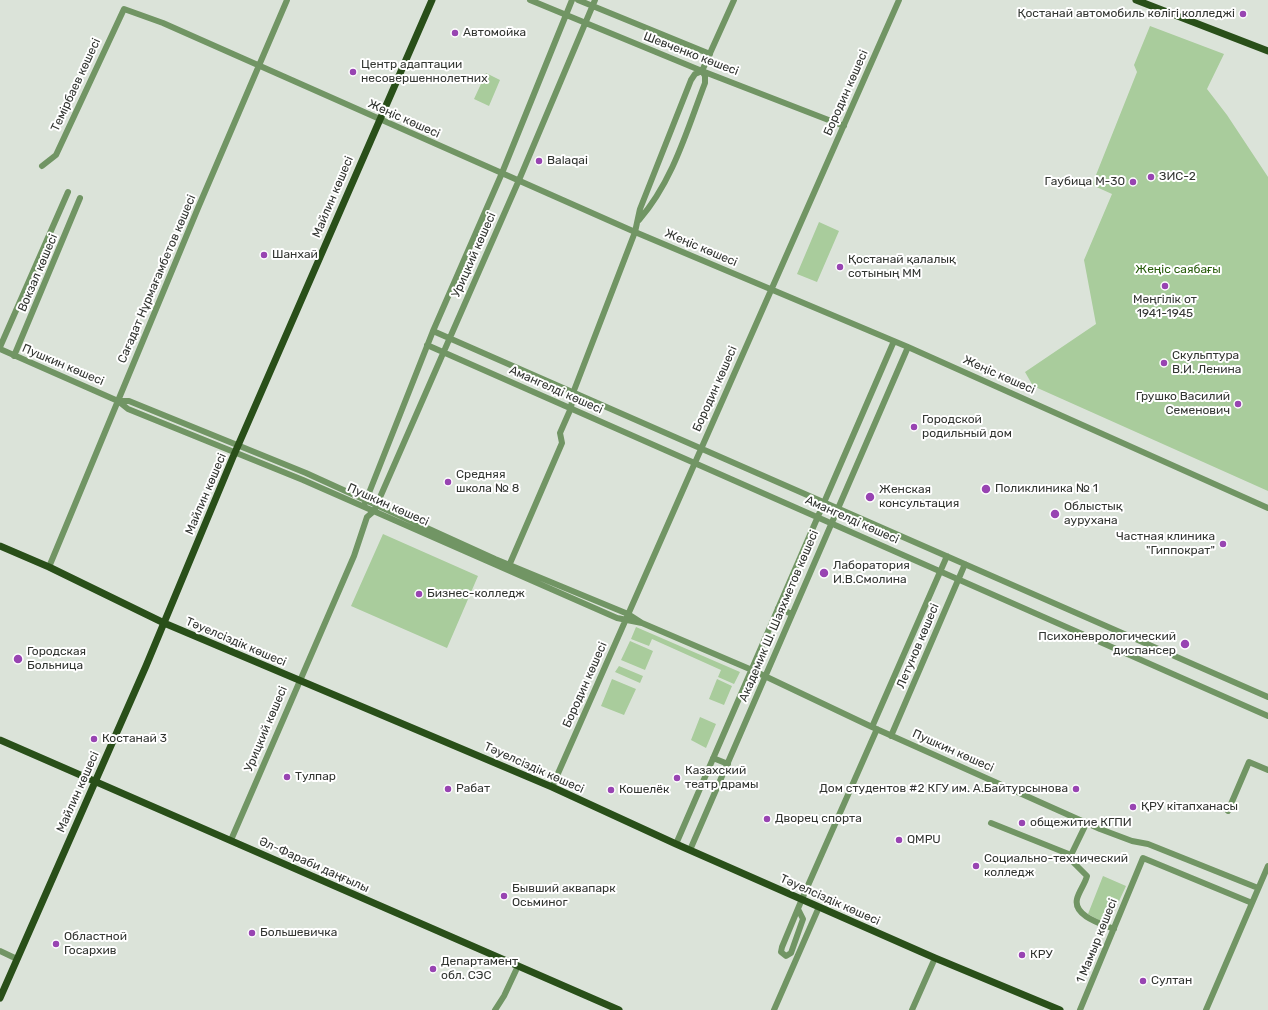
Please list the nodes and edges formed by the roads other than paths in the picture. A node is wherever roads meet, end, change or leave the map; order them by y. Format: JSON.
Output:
{"nodes":[{"id":1,"x":287,"y":0,"type":"edge"},
{"id":2,"x":432,"y":0,"type":"edge"},
{"id":3,"x":530,"y":0,"type":"edge"},
{"id":4,"x":572,"y":0,"type":"edge"},
{"id":5,"x":578,"y":0,"type":"edge"},
{"id":6,"x":734,"y":0,"type":"edge"},
{"id":7,"x":899,"y":0,"type":"edge"},
{"id":8,"x":1136,"y":0,"type":"edge"},
{"id":9,"x":594,"y":3,"type":"edge"},
{"id":10,"x":124,"y":10,"type":"joint"},
{"id":11,"x":565,"y":15,"type":"junction"},
{"id":12,"x":585,"y":23,"type":"junction"},
{"id":13,"x":1268,"y":50,"type":"edge"},
{"id":14,"x":710,"y":54,"type":"junction"},
{"id":15,"x":258,"y":67,"type":"junction"},
{"id":16,"x":702,"y":71,"type":"junction"},
{"id":17,"x":379,"y":120,"type":"junction"},
{"id":18,"x":844,"y":126,"type":"junction"},
{"id":19,"x":42,"y":166,"type":"dead end"},
{"id":20,"x":502,"y":173,"type":"junction"},
{"id":21,"x":518,"y":180,"type":"junction"},
{"id":22,"x":68,"y":192,"type":"dead end"},
{"id":23,"x":80,"y":198,"type":"dead end"},
{"id":24,"x":639,"y":220,"type":"junction"},
{"id":25,"x":635,"y":232,"type":"junction"},
{"id":26,"x":771,"y":290,"type":"junction"},
{"id":27,"x":433,"y":331,"type":"junction"},
{"id":28,"x":449,"y":338,"type":"junction"},
{"id":29,"x":894,"y":341,"type":"junction"},
{"id":30,"x":428,"y":345,"type":"junction"},
{"id":31,"x":908,"y":347,"type":"junction"},
{"id":32,"x":0,"y":348,"type":"edge"},
{"id":33,"x":443,"y":352,"type":"junction"},
{"id":34,"x":14,"y":356,"type":"junction"},
{"id":35,"x":573,"y":392,"type":"junction"},
{"id":36,"x":118,"y":401,"type":"junction"},
{"id":37,"x":571,"y":408,"type":"junction"},
{"id":38,"x":198,"y":430,"type":"junction"},
{"id":39,"x":195,"y":437,"type":"junction"},
{"id":40,"x":238,"y":445,"type":"junction"},
{"id":41,"x":701,"y":448,"type":"junction"},
{"id":42,"x":235,"y":453,"type":"junction"},
{"id":43,"x":695,"y":463,"type":"junction"},
{"id":44,"x":823,"y":502,"type":"junction"},
{"id":45,"x":365,"y":503,"type":"junction"},
{"id":46,"x":376,"y":504,"type":"junction"},
{"id":47,"x":837,"y":508,"type":"junction"},
{"id":48,"x":1268,"y":508,"type":"edge"},
{"id":49,"x":374,"y":510,"type":"junction"},
{"id":50,"x":367,"y":516,"type":"junction"},
{"id":51,"x":816,"y":516,"type":"junction"},
{"id":52,"x":830,"y":523,"type":"junction"},
{"id":53,"x":0,"y":546,"type":"edge"},
{"id":54,"x":947,"y":556,"type":"junction"},
{"id":55,"x":965,"y":564,"type":"junction"},
{"id":56,"x":49,"y":567,"type":"junction"},
{"id":57,"x":508,"y":568,"type":"junction"},
{"id":58,"x":941,"y":571,"type":"junction"},
{"id":59,"x":959,"y":579,"type":"junction"},
{"id":60,"x":778,"y":608,"type":"junction"},
{"id":61,"x":628,"y":614,"type":"junction"},
{"id":62,"x":792,"y":614,"type":"junction"},
{"id":63,"x":625,"y":620,"type":"junction"},
{"id":64,"x":164,"y":623,"type":"junction"},
{"id":65,"x":642,"y":623,"type":"junction"},
{"id":66,"x":752,"y":670,"type":"junction"},
{"id":67,"x":764,"y":676,"type":"junction"},
{"id":68,"x":299,"y":680,"type":"junction"},
{"id":69,"x":1268,"y":697,"type":"edge"},
{"id":70,"x":1268,"y":716,"type":"edge"},
{"id":71,"x":874,"y":728,"type":"junction"},
{"id":72,"x":891,"y":736,"type":"junction"},
{"id":73,"x":0,"y":740,"type":"edge"},
{"id":74,"x":712,"y":758,"type":"junction"},
{"id":75,"x":728,"y":764,"type":"junction"},
{"id":76,"x":1268,"y":770,"type":"edge"},
{"id":77,"x":95,"y":781,"type":"junction"},
{"id":78,"x":552,"y":787,"type":"junction"},
{"id":79,"x":1228,"y":811,"type":"dead end"},
{"id":80,"x":1087,"y":822,"type":"junction"},
{"id":81,"x":991,"y":823,"type":"dead end"},
{"id":82,"x":230,"y":840,"type":"junction"},
{"id":83,"x":676,"y":844,"type":"junction"},
{"id":84,"x":690,"y":850,"type":"junction"},
{"id":85,"x":1071,"y":855,"type":"junction"},
{"id":86,"x":1268,"y":866,"type":"edge"},
{"id":87,"x":1258,"y":888,"type":"junction"},
{"id":88,"x":802,"y":900,"type":"junction"},
{"id":89,"x":1252,"y":902,"type":"junction"},
{"id":90,"x":819,"y":907,"type":"junction"},
{"id":91,"x":798,"y":909,"type":"junction"},
{"id":92,"x":1114,"y":929,"type":"junction"},
{"id":93,"x":0,"y":951,"type":"edge"},
{"id":94,"x":935,"y":958,"type":"junction"},
{"id":95,"x":17,"y":959,"type":"junction"},
{"id":96,"x":518,"y":966,"type":"junction"},
{"id":97,"x":0,"y":998,"type":"edge"},
{"id":98,"x":495,"y":1010,"type":"edge"},
{"id":99,"x":619,"y":1010,"type":"edge"},
{"id":100,"x":774,"y":1010,"type":"edge"},
{"id":101,"x":912,"y":1010,"type":"edge"},
{"id":102,"x":1060,"y":1010,"type":"edge"},
{"id":103,"x":1080,"y":1010,"type":"edge"},
{"id":104,"x":1206,"y":1010,"type":"edge"}],
"edges":[{"from":1,"to":15,"type":"street","name":"Сағадат Нұрмағамбетов көшесі"},
{"from":2,"to":17,"type":"main road","name":"Майлин көшесі"},
{"from":3,"to":11,"type":"street","name":"Шевченко көшесі"},
{"from":4,"to":11,"type":"street","name":"Урицкий көшесі"},
{"from":5,"to":9,"type":"street","name":"Шевченко көшесі"},
{"from":6,"to":14,"type":"street"},
{"from":7,"to":18,"type":"street","name":"Бородин көшесі"},
{"from":8,"to":13,"type":"main road"},
{"from":9,"to":12,"type":"street","name":"Урицкий көшесі"},
{"from":9,"to":14,"type":"street","name":"Шевченко көшесі"},
{"from":10,"to":15,"type":"street","name":"Жеңіс көшесі"},
{"from":10,"to":19,"type":"street","name":"Темірбаев көшесі"},
{"from":11,"to":12,"type":"street","name":"Шевченко көшесі"},
{"from":11,"to":20,"type":"street","name":"Урицкий көшесі"},
{"from":12,"to":16,"type":"street","name":"Шевченко көшесі"},
{"from":12,"to":21,"type":"street","name":"Урицкий көшесі"},
{"from":14,"to":16,"type":"street"},
{"from":15,"to":17,"type":"street","name":"Жеңіс көшесі"},
{"from":15,"to":36,"type":"street","name":"Сағадат Нұрмағамбетов көшесі"},
{"from":16,"to":18,"type":"street","name":"Шевченко көшесі"},
{"from":16,"to":24,"type":"street"},
{"from":16,"to":24,"type":"street"},
{"from":17,"to":20,"type":"street","name":"Жеңіс көшесі"},
{"from":17,"to":40,"type":"main road","name":"Майлин көшесі"},
{"from":18,"to":26,"type":"street","name":"Бородин көшесі"},
{"from":20,"to":21,"type":"street","name":"Жеңіс көшесі"},
{"from":20,"to":27,"type":"street","name":"Урицкий көшесі"},
{"from":21,"to":25,"type":"street","name":"Жеңіс көшесі"},
{"from":21,"to":28,"type":"street","name":"Урицкий көшесі"},
{"from":22,"to":32,"type":"street","name":"Вокзал көшесі"},
{"from":23,"to":34,"type":"street","name":"Вокзал көшесі"},
{"from":24,"to":25,"type":"street"},
{"from":25,"to":26,"type":"street","name":"Жеңіс көшесі"},
{"from":25,"to":35,"type":"street"},
{"from":26,"to":29,"type":"street","name":"Жеңіс көшесі"},
{"from":26,"to":41,"type":"street","name":"Бородин көшесі"},
{"from":27,"to":28,"type":"street","name":"Амангелді көшесі"},
{"from":27,"to":30,"type":"street","name":"Урицкий көшесі"},
{"from":28,"to":33,"type":"street","name":"Урицкий көшесі"},
{"from":28,"to":35,"type":"street","name":"Амангелді көшесі"},
{"from":29,"to":31,"type":"street","name":"Жеңіс көшесі"},
{"from":29,"to":44,"type":"street","name":"Академик Ш. Шаяхметов көшесі"},
{"from":30,"to":33,"type":"street","name":"Амангелді көшесі"},
{"from":30,"to":45,"type":"street","name":"Урицкий көшесі"},
{"from":31,"to":47,"type":"street","name":"Академик Ш. Шаяхметов көшесі"},
{"from":31,"to":48,"type":"street","name":"Жеңіс көшесі"},
{"from":32,"to":34,"type":"street","name":"Пушкин көшесі"},
{"from":33,"to":37,"type":"street","name":"Амангелді көшесі"},
{"from":33,"to":46,"type":"street","name":"Урицкий көшесі"},
{"from":34,"to":36,"type":"street","name":"Пушкин көшесі"},
{"from":35,"to":37,"type":"street"},
{"from":35,"to":41,"type":"street","name":"Амангелді көшесі"},
{"from":36,"to":38,"type":"street","name":"Пушкин көшесі"},
{"from":36,"to":39,"type":"street","name":"Пушкин көшесі"},
{"from":36,"to":56,"type":"street","name":"Сағадат Нұрмағамбетов көшесі"},
{"from":37,"to":43,"type":"street","name":"Амангелді көшесі"},
{"from":37,"to":57,"type":"street"},
{"from":38,"to":39,"type":"street"},
{"from":38,"to":40,"type":"street","name":"Пушкин көшесі"},
{"from":39,"to":42,"type":"street","name":"Пушкин көшесі"},
{"from":40,"to":42,"type":"main road","name":"Майлин көшесі"},
{"from":40,"to":45,"type":"street","name":"Пушкин көшесі"},
{"from":41,"to":43,"type":"street","name":"Бородин көшесі"},
{"from":41,"to":44,"type":"street","name":"Амангелді көшесі"},
{"from":42,"to":45,"type":"street","name":"Пушкин көшесі"},
{"from":42,"to":64,"type":"main road","name":"Майлин көшесі"},
{"from":43,"to":51,"type":"street","name":"Амангелді көшесі"},
{"from":43,"to":61,"type":"street","name":"Бородин көшесі"},
{"from":44,"to":47,"type":"street","name":"Амангелді көшесі"},
{"from":44,"to":51,"type":"street","name":"Академик Ш. Шаяхметов көшесі"},
{"from":45,"to":46,"type":"street","name":"Пушкин көшесі"},
{"from":45,"to":49,"type":"street","name":"Пушкин көшесі"},
{"from":45,"to":50,"type":"street"},
{"from":46,"to":49,"type":"street","name":"Урицкий көшесі"},
{"from":46,"to":57,"type":"street","name":"Пушкин көшесі"},
{"from":47,"to":52,"type":"street","name":"Академик Ш. Шаяхметов көшесі"},
{"from":47,"to":54,"type":"street","name":"Амангелді көшесі"},
{"from":49,"to":50,"type":"street"},
{"from":49,"to":57,"type":"street","name":"Пушкин көшесі"},
{"from":50,"to":68,"type":"street","name":"Урицкий көшесі"},
{"from":51,"to":52,"type":"street","name":"Амангелді көшесі"},
{"from":51,"to":60,"type":"street","name":"Академик Ш. Шаяхметов көшесі"},
{"from":52,"to":58,"type":"street","name":"Амангелді көшесі"},
{"from":52,"to":62,"type":"street","name":"Академик Ш. Шаяхметов көшесі"},
{"from":53,"to":56,"type":"main road","name":"Тәуелсіздік көшесі"},
{"from":54,"to":55,"type":"street","name":"Амангелді көшесі"},
{"from":54,"to":58,"type":"street","name":"Летунов көшесі"},
{"from":55,"to":59,"type":"street","name":"Летунов көшесі"},
{"from":55,"to":69,"type":"street","name":"Амангелді көшесі"},
{"from":56,"to":64,"type":"main road","name":"Тәуелсіздік көшесі"},
{"from":57,"to":61,"type":"street","name":"Пушкин көшесі"},
{"from":57,"to":63,"type":"street","name":"Пушкин көшесі"},
{"from":58,"to":59,"type":"street","name":"Амангелді көшесі"},
{"from":58,"to":71,"type":"street","name":"Летунов көшесі"},
{"from":59,"to":70,"type":"street","name":"Амангелді көшесі"},
{"from":59,"to":72,"type":"street","name":"Летунов көшесі"},
{"from":60,"to":62,"type":"street"},
{"from":60,"to":66,"type":"street","name":"Академик Ш. Шаяхметов көшесі"},
{"from":61,"to":63,"type":"street","name":"Бородин көшесі"},
{"from":61,"to":65,"type":"street","name":"Пушкин көшесі"},
{"from":62,"to":67,"type":"street","name":"Академик Ш. Шаяхметов көшесі"},
{"from":63,"to":65,"type":"street","name":"Пушкин көшесі"},
{"from":63,"to":78,"type":"street","name":"Бородин көшесі"},
{"from":64,"to":68,"type":"main road","name":"Тәуелсіздік көшесі"},
{"from":64,"to":77,"type":"main road","name":"Майлин көшесі"},
{"from":65,"to":66,"type":"street","name":"Пушкин көшесі"},
{"from":66,"to":67,"type":"street","name":"Пушкин көшесі"},
{"from":66,"to":74,"type":"street","name":"Академик Ш. Шаяхметов көшесі"},
{"from":67,"to":71,"type":"street","name":"Пушкин көшесі"},
{"from":67,"to":75,"type":"street","name":"Академик Ш. Шаяхметов көшесі"},
{"from":68,"to":78,"type":"main road","name":"Тәуелсіздік көшесі"},
{"from":68,"to":82,"type":"street","name":"Урицкий көшесі"},
{"from":71,"to":72,"type":"street","name":"Пушкин көшесі"},
{"from":71,"to":88,"type":"street","name":"Летунов көшесі"},
{"from":72,"to":80,"type":"street","name":"Пушкин көшесі"},
{"from":73,"to":77,"type":"main road","name":"Әл-Фараби даңғылы"},
{"from":74,"to":75,"type":"street"},
{"from":74,"to":83,"type":"street","name":"Академик Ш. Шаяхметов көшесі"},
{"from":75,"to":84,"type":"street","name":"Академик Ш. Шаяхметов көшесі"},
{"from":76,"to":79,"type":"street"},
{"from":77,"to":82,"type":"main road","name":"Әл-Фараби даңғылы"},
{"from":77,"to":95,"type":"main road","name":"Майлин көшесі"},
{"from":78,"to":83,"type":"main road","name":"Тәуелсіздік көшесі"},
{"from":80,"to":85,"type":"street"},
{"from":80,"to":87,"type":"street","name":"Пушкин көшесі"},
{"from":81,"to":85,"type":"street"},
{"from":82,"to":96,"type":"main road","name":"Әл-Фараби даңғылы"},
{"from":83,"to":84,"type":"main road","name":"Тәуелсіздік көшесі"},
{"from":84,"to":88,"type":"main road","name":"Тәуелсіздік көшесі"},
{"from":85,"to":92,"type":"street"},
{"from":86,"to":87,"type":"street"},
{"from":87,"to":89,"type":"street"},
{"from":88,"to":90,"type":"main road","name":"Тәуелсіздік көшесі"},
{"from":88,"to":91,"type":"street","name":"Летунов көшесі"},
{"from":89,"to":92,"type":"street","name":"1 Мамыр көшесі"},
{"from":89,"to":104,"type":"street"},
{"from":90,"to":94,"type":"main road","name":"Тәуелсіздік көшесі"},
{"from":90,"to":100,"type":"street"},
{"from":91,"to":91,"type":"street","name":"Летунов көшесі"},
{"from":92,"to":103,"type":"street","name":"1 Мамыр көшесі"},
{"from":93,"to":95,"type":"street"},
{"from":94,"to":101,"type":"street"},
{"from":94,"to":102,"type":"main road","name":"Тәуелсіздік көшесі"},
{"from":95,"to":97,"type":"main road","name":"Майлин көшесі"},
{"from":96,"to":98,"type":"street"},
{"from":96,"to":99,"type":"main road","name":"Әл-Фараби даңғылы"}]}
